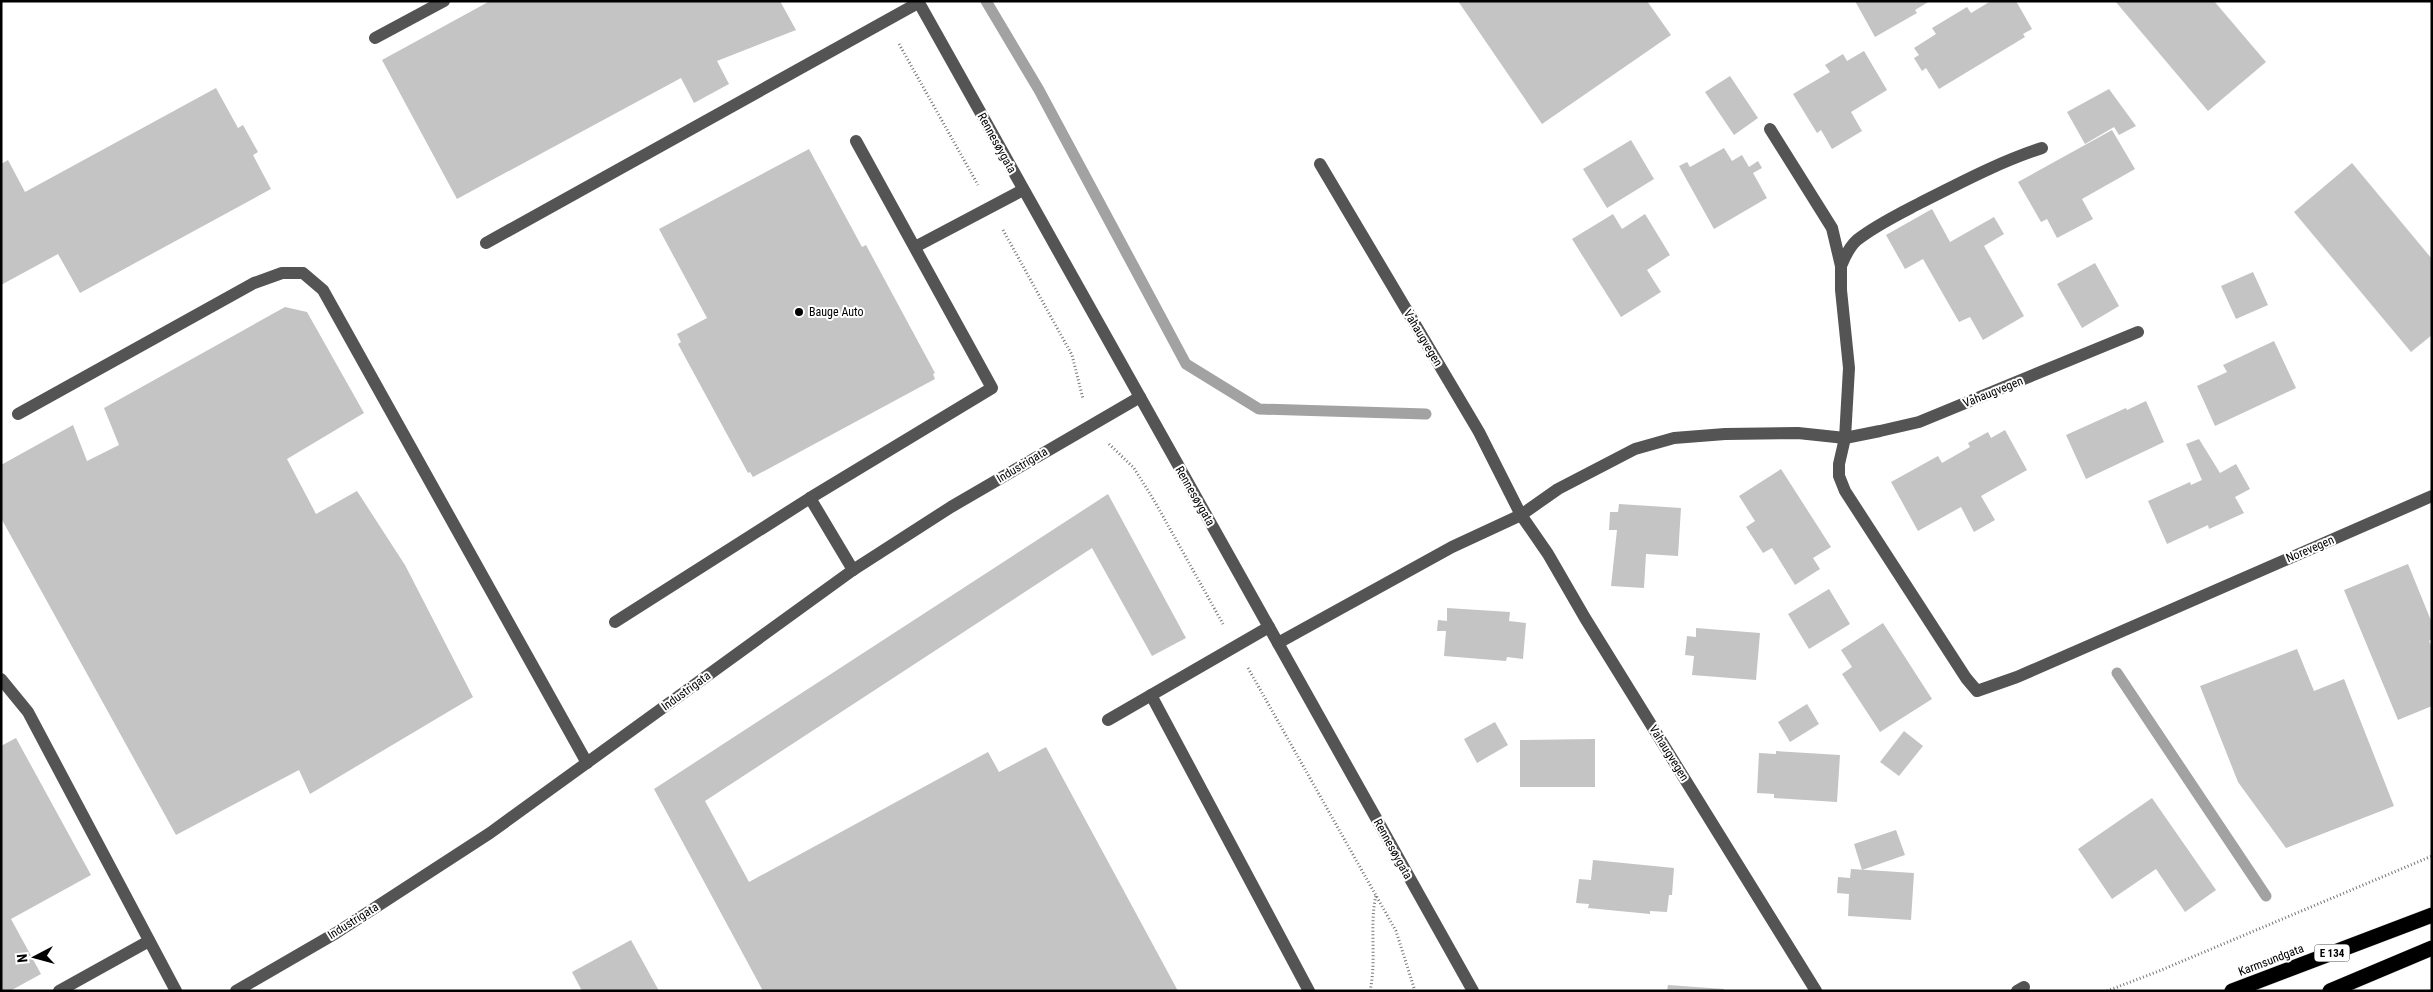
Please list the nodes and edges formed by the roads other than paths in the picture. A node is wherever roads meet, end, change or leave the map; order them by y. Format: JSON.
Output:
{"nodes":[{"id":1,"x":444,"y":1,"type":"edge"},
{"id":2,"x":918,"y":2,"type":"edge"},
{"id":3,"x":375,"y":38,"type":"dead end"},
{"id":4,"x":1770,"y":128,"type":"dead end"},
{"id":5,"x":856,"y":141,"type":"dead end"},
{"id":6,"x":2042,"y":148,"type":"dead end"},
{"id":7,"x":1320,"y":164,"type":"dead end"},
{"id":8,"x":1024,"y":190,"type":"junction"},
{"id":9,"x":486,"y":243,"type":"dead end"},
{"id":10,"x":915,"y":247,"type":"junction"},
{"id":11,"x":1841,"y":266,"type":"junction"},
{"id":12,"x":2138,"y":332,"type":"dead end"},
{"id":13,"x":1140,"y":397,"type":"junction"},
{"id":14,"x":18,"y":414,"type":"dead end"},
{"id":15,"x":1845,"y":438,"type":"junction"},
{"id":16,"x":2432,"y":496,"type":"edge"},
{"id":17,"x":810,"y":498,"type":"junction"},
{"id":18,"x":1522,"y":514,"type":"junction"},
{"id":19,"x":853,"y":570,"type":"junction"},
{"id":20,"x":615,"y":622,"type":"dead end"},
{"id":21,"x":1270,"y":627,"type":"junction"},
{"id":22,"x":1278,"y":643,"type":"junction"},
{"id":23,"x":1,"y":678,"type":"edge"},
{"id":24,"x":1151,"y":696,"type":"junction"},
{"id":25,"x":1108,"y":720,"type":"dead end"},
{"id":26,"x":587,"y":763,"type":"junction"},
{"id":27,"x":2432,"y":915,"type":"edge"},
{"id":28,"x":149,"y":941,"type":"junction"},
{"id":29,"x":2432,"y":948,"type":"edge"},
{"id":30,"x":60,"y":991,"type":"edge"},
{"id":31,"x":176,"y":991,"type":"edge"},
{"id":32,"x":236,"y":991,"type":"edge"},
{"id":33,"x":1309,"y":991,"type":"edge"},
{"id":34,"x":1472,"y":991,"type":"edge"},
{"id":35,"x":1816,"y":991,"type":"edge"},
{"id":36,"x":2232,"y":991,"type":"edge"},
{"id":37,"x":2330,"y":991,"type":"edge"}],
"edges":[{"from":1,"to":3,"type":"street"},
{"from":2,"to":8,"type":"street","name":"Rennesøygata"},
{"from":2,"to":9,"type":"street"},
{"from":4,"to":11,"type":"street"},
{"from":5,"to":10,"type":"street"},
{"from":6,"to":11,"type":"street"},
{"from":7,"to":18,"type":"street","name":"Vahaugvegen"},
{"from":8,"to":10,"type":"street"},
{"from":8,"to":13,"type":"street","name":"Rennesøygata"},
{"from":10,"to":17,"type":"street"},
{"from":11,"to":15,"type":"street"},
{"from":12,"to":15,"type":"street","name":"Vahaugvegen"},
{"from":13,"to":19,"type":"street","name":"Industrigata"},
{"from":13,"to":21,"type":"street","name":"Rennesøygata"},
{"from":14,"to":26,"type":"street"},
{"from":15,"to":16,"type":"street","name":"Norevegen"},
{"from":15,"to":18,"type":"street","name":"Vahaugvegen"},
{"from":17,"to":19,"type":"street"},
{"from":17,"to":20,"type":"street"},
{"from":18,"to":22,"type":"street","name":"Vahaugvegen"},
{"from":18,"to":35,"type":"street","name":"Vahaugvegen"},
{"from":19,"to":26,"type":"street","name":"Industrigata"},
{"from":21,"to":22,"type":"street","name":"Rennesøygata"},
{"from":21,"to":24,"type":"street"},
{"from":22,"to":34,"type":"street","name":"Rennesøygata"},
{"from":23,"to":28,"type":"street"},
{"from":24,"to":25,"type":"street"},
{"from":24,"to":33,"type":"street"},
{"from":26,"to":32,"type":"street","name":"Industrigata"},
{"from":27,"to":36,"type":"highway","name":"Karmsundgata","number":"E 134"},
{"from":28,"to":30,"type":"street"},
{"from":28,"to":31,"type":"street"},
{"from":29,"to":37,"type":"highway"}]}
